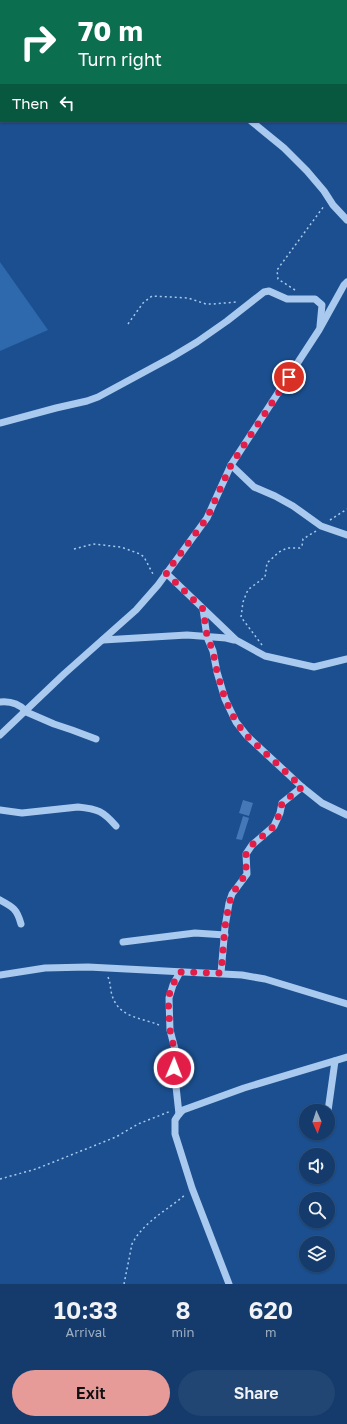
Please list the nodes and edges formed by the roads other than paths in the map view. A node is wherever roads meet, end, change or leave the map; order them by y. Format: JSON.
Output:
{"nodes":[{"id":1,"x":252,"y":122,"type":"edge"},
{"id":2,"x":347,"y":220,"type":"edge"},
{"id":3,"x":346,"y":286,"type":"edge"},
{"id":4,"x":320,"y":330,"type":"junction"},
{"id":5,"x":0,"y":423,"type":"edge"},
{"id":6,"x":231,"y":465,"type":"junction"},
{"id":7,"x":347,"y":535,"type":"edge"},
{"id":8,"x":166,"y":573,"type":"junction"},
{"id":9,"x":203,"y":609,"type":"junction"},
{"id":10,"x":207,"y":636,"type":"junction"},
{"id":11,"x":103,"y":640,"type":"junction"},
{"id":12,"x":236,"y":640,"type":"junction"},
{"id":13,"x":347,"y":659,"type":"edge"},
{"id":14,"x":0,"y":702,"type":"edge"},
{"id":15,"x":25,"y":711,"type":"junction"},
{"id":16,"x":0,"y":735,"type":"edge"},
{"id":17,"x":96,"y":739,"type":"dead end"},
{"id":18,"x":302,"y":787,"type":"junction"},
{"id":19,"x":0,"y":810,"type":"edge"},
{"id":20,"x":347,"y":815,"type":"edge"},
{"id":21,"x":116,"y":826,"type":"dead end"},
{"id":22,"x":0,"y":900,"type":"edge"},
{"id":23,"x":21,"y":924,"type":"dead end"},
{"id":24,"x":225,"y":935,"type":"junction"},
{"id":25,"x":123,"y":942,"type":"dead end"},
{"id":26,"x":180,"y":972,"type":"junction"},
{"id":27,"x":221,"y":973,"type":"junction"},
{"id":28,"x":0,"y":975,"type":"edge"},
{"id":29,"x":347,"y":1004,"type":"edge"},
{"id":30,"x":347,"y":1057,"type":"edge"},
{"id":31,"x":335,"y":1061,"type":"junction"},
{"id":32,"x":329,"y":1104,"type":"edge"},
{"id":33,"x":178,"y":1111,"type":"junction"},
{"id":34,"x":229,"y":1284,"type":"edge"}],
"edges":[{"from":1,"to":2,"type":"street"},
{"from":3,"to":4,"type":"street"},
{"from":4,"to":5,"type":"street"},
{"from":4,"to":6,"type":"street"},
{"from":6,"to":7,"type":"street"},
{"from":6,"to":8,"type":"street"},
{"from":8,"to":9,"type":"street"},
{"from":8,"to":11,"type":"street"},
{"from":9,"to":10,"type":"street"},
{"from":9,"to":12,"type":"street"},
{"from":10,"to":11,"type":"street"},
{"from":10,"to":12,"type":"street"},
{"from":10,"to":18,"type":"street"},
{"from":11,"to":15,"type":"street"},
{"from":12,"to":13,"type":"street"},
{"from":14,"to":15,"type":"street"},
{"from":15,"to":16,"type":"street"},
{"from":15,"to":17,"type":"street"},
{"from":18,"to":20,"type":"street"},
{"from":18,"to":24,"type":"street"},
{"from":19,"to":21,"type":"street"},
{"from":22,"to":23,"type":"street"},
{"from":24,"to":25,"type":"street"},
{"from":24,"to":27,"type":"street"},
{"from":26,"to":27,"type":"street"},
{"from":26,"to":28,"type":"street"},
{"from":26,"to":33,"type":"street"},
{"from":27,"to":29,"type":"street"},
{"from":30,"to":31,"type":"street"},
{"from":31,"to":32,"type":"street"},
{"from":31,"to":33,"type":"street"},
{"from":33,"to":34,"type":"street"}]}
